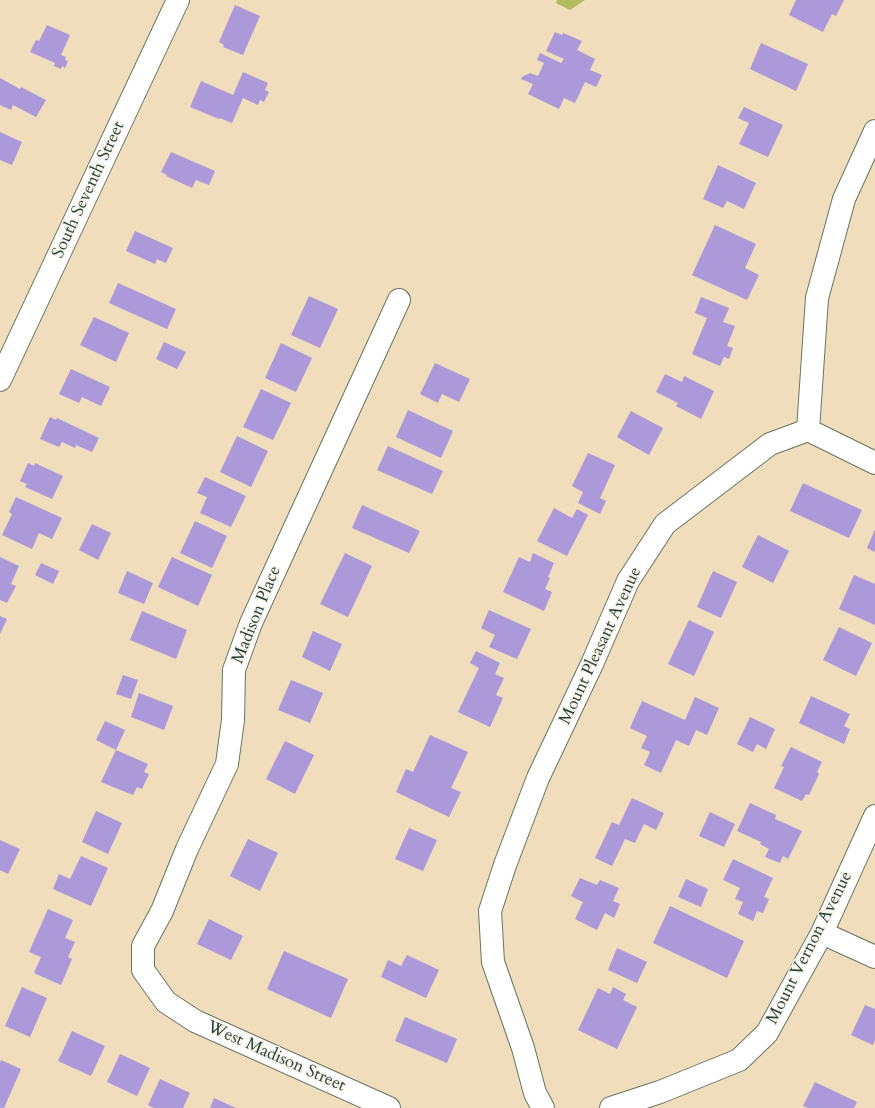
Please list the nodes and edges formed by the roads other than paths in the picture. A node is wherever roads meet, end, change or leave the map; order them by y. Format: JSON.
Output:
{"nodes":[{"id":1,"x":178,"y":0,"type":"edge"},
{"id":2,"x":875,"y":131,"type":"edge"},
{"id":3,"x":399,"y":300,"type":"dead end"},
{"id":4,"x":0,"y":380,"type":"edge"},
{"id":5,"x":808,"y":430,"type":"junction"},
{"id":6,"x":875,"y":463,"type":"edge"},
{"id":7,"x":875,"y":816,"type":"edge"},
{"id":8,"x":822,"y":934,"type":"junction"},
{"id":9,"x":875,"y":957,"type":"edge"},
{"id":10,"x":166,"y":1002,"type":"joint"},
{"id":11,"x":660,"y":1092,"type":"junction"},
{"id":12,"x":537,"y":1103,"type":"edge"},
{"id":13,"x":389,"y":1108,"type":"edge"},
{"id":14,"x":611,"y":1108,"type":"edge"},
{"id":15,"x":629,"y":1108,"type":"edge"}],
"edges":[{"from":1,"to":4,"type":"street","name":"South Seventh Street"},
{"from":2,"to":5,"type":"street"},
{"from":3,"to":10,"type":"street","name":"Madison Place"},
{"from":5,"to":6,"type":"street"},
{"from":5,"to":12,"type":"street","name":"Mount Pleasant Avenue"},
{"from":7,"to":8,"type":"street","name":"Mount Vernon Avenue"},
{"from":8,"to":9,"type":"street"},
{"from":8,"to":11,"type":"street","name":"Mount Vernon Avenue"},
{"from":10,"to":13,"type":"street","name":"West Madison Street"},
{"from":11,"to":14,"type":"street","name":"Mount Vernon Avenue"},
{"from":11,"to":15,"type":"street","name":"Mount Vernon Avenue"}]}
